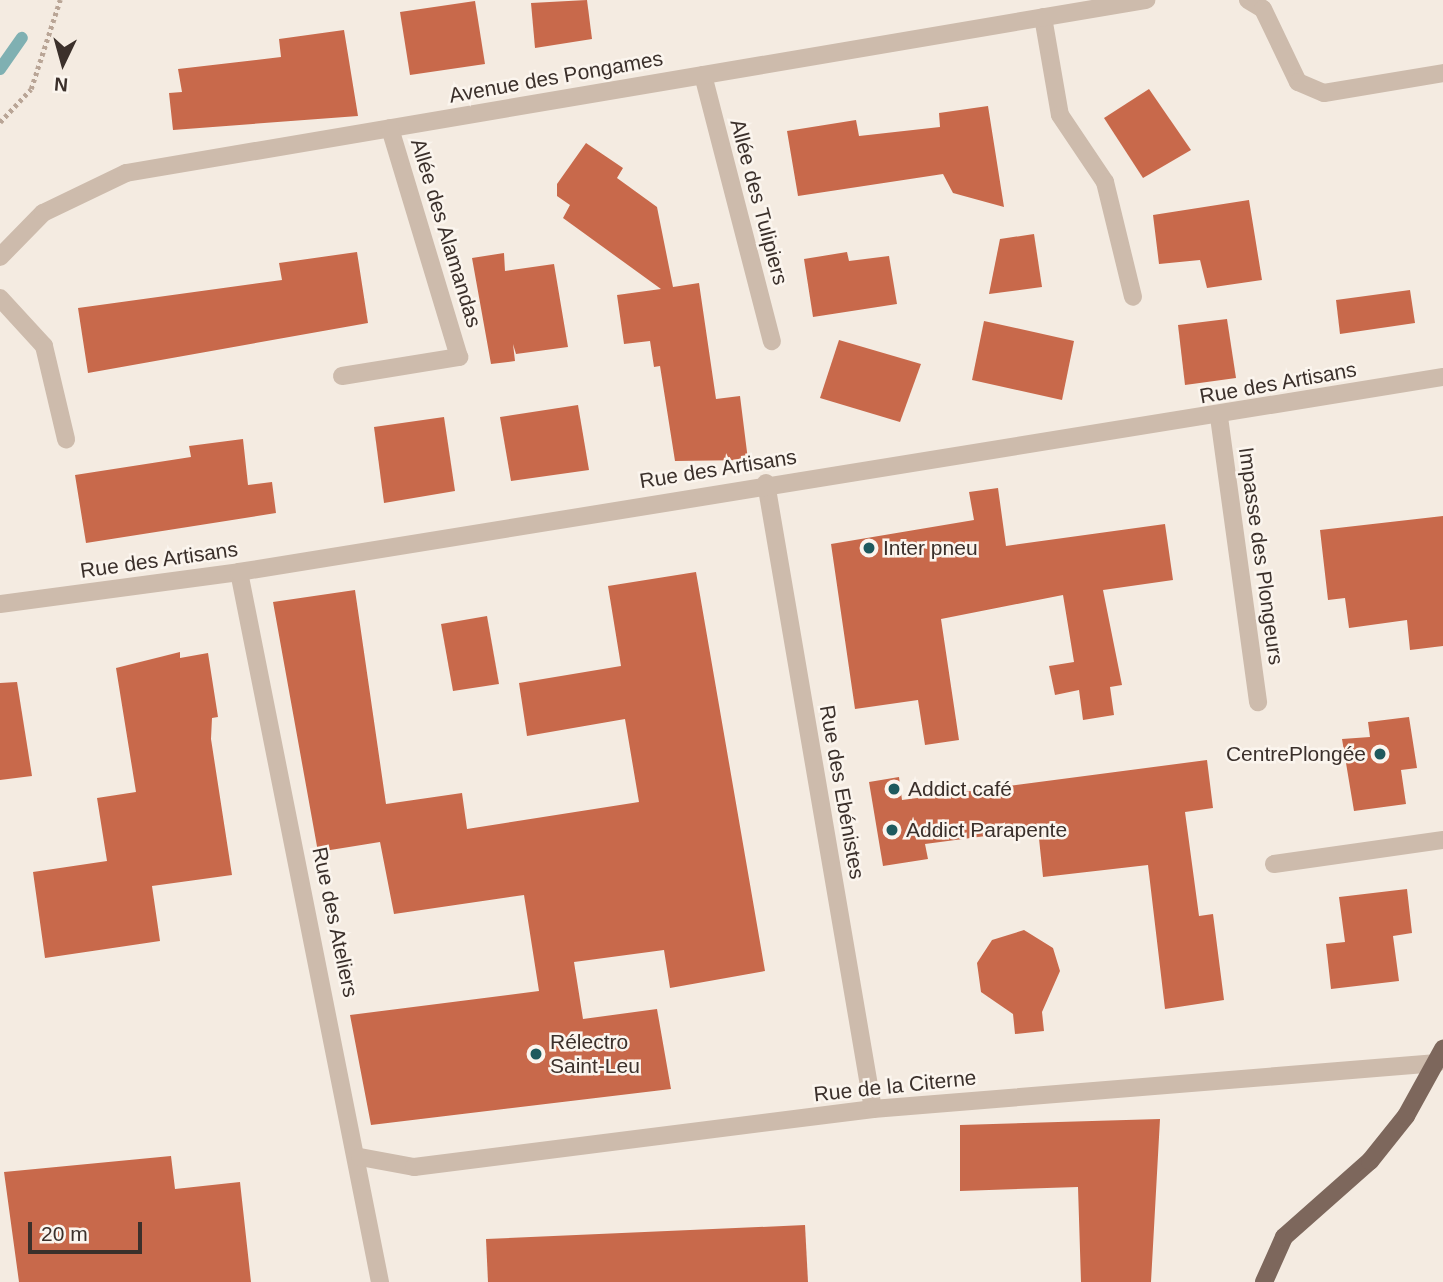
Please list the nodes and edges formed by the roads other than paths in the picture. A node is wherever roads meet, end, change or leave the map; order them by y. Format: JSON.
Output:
{"nodes":[{"id":1,"x":1146,"y":0,"type":"edge"},
{"id":2,"x":1248,"y":0,"type":"edge"},
{"id":3,"x":1043,"y":18,"type":"junction"},
{"id":4,"x":1443,"y":73,"type":"edge"},
{"id":5,"x":703,"y":75,"type":"junction"},
{"id":6,"x":390,"y":128,"type":"junction"},
{"id":7,"x":0,"y":257,"type":"edge"},
{"id":8,"x":1133,"y":297,"type":"dead end"},
{"id":9,"x":0,"y":298,"type":"edge"},
{"id":10,"x":772,"y":341,"type":"dead end"},
{"id":11,"x":342,"y":376,"type":"dead end"},
{"id":12,"x":1443,"y":377,"type":"edge"},
{"id":13,"x":1219,"y":417,"type":"junction"},
{"id":14,"x":66,"y":439,"type":"dead end"},
{"id":15,"x":766,"y":483,"type":"junction"},
{"id":16,"x":239,"y":572,"type":"junction"},
{"id":17,"x":0,"y":604,"type":"edge"},
{"id":18,"x":1258,"y":702,"type":"dead end"},
{"id":19,"x":1443,"y":840,"type":"edge"},
{"id":20,"x":1274,"y":864,"type":"dead end"},
{"id":21,"x":1440,"y":1056,"type":"edge"},
{"id":22,"x":873,"y":1109,"type":"junction"},
{"id":23,"x":360,"y":1157,"type":"junction"},
{"id":24,"x":380,"y":1282,"type":"edge"},
{"id":25,"x":1264,"y":1282,"type":"edge"}],
"edges":[{"from":1,"to":3,"type":"street","name":"Avenue des Pongames"},
{"from":2,"to":4,"type":"street"},
{"from":3,"to":5,"type":"street","name":"Avenue des Pongames"},
{"from":3,"to":8,"type":"street"},
{"from":5,"to":6,"type":"street","name":"Avenue des Pongames"},
{"from":5,"to":10,"type":"street","name":"Allée des Tulipiers"},
{"from":6,"to":7,"type":"street","name":"Avenue des Pongames"},
{"from":6,"to":11,"type":"street","name":"Allée des Alamandas"},
{"from":9,"to":14,"type":"street"},
{"from":12,"to":13,"type":"street","name":"Rue des Artisans"},
{"from":13,"to":15,"type":"street","name":"Rue des Artisans"},
{"from":13,"to":18,"type":"street","name":"Impasse des Plongeurs"},
{"from":15,"to":16,"type":"street","name":"Rue des Artisans"},
{"from":15,"to":22,"type":"street","name":"Rue des Ebénistes"},
{"from":16,"to":17,"type":"street","name":"Rue des Artisans"},
{"from":16,"to":23,"type":"street","name":"Rue des Ateliers"},
{"from":19,"to":20,"type":"street"},
{"from":21,"to":22,"type":"street","name":"Rue de la Citerne"},
{"from":21,"to":25,"type":"main road"},
{"from":22,"to":23,"type":"street","name":"Rue de la Citerne"},
{"from":23,"to":24,"type":"street","name":"Rue des Ateliers"}]}
